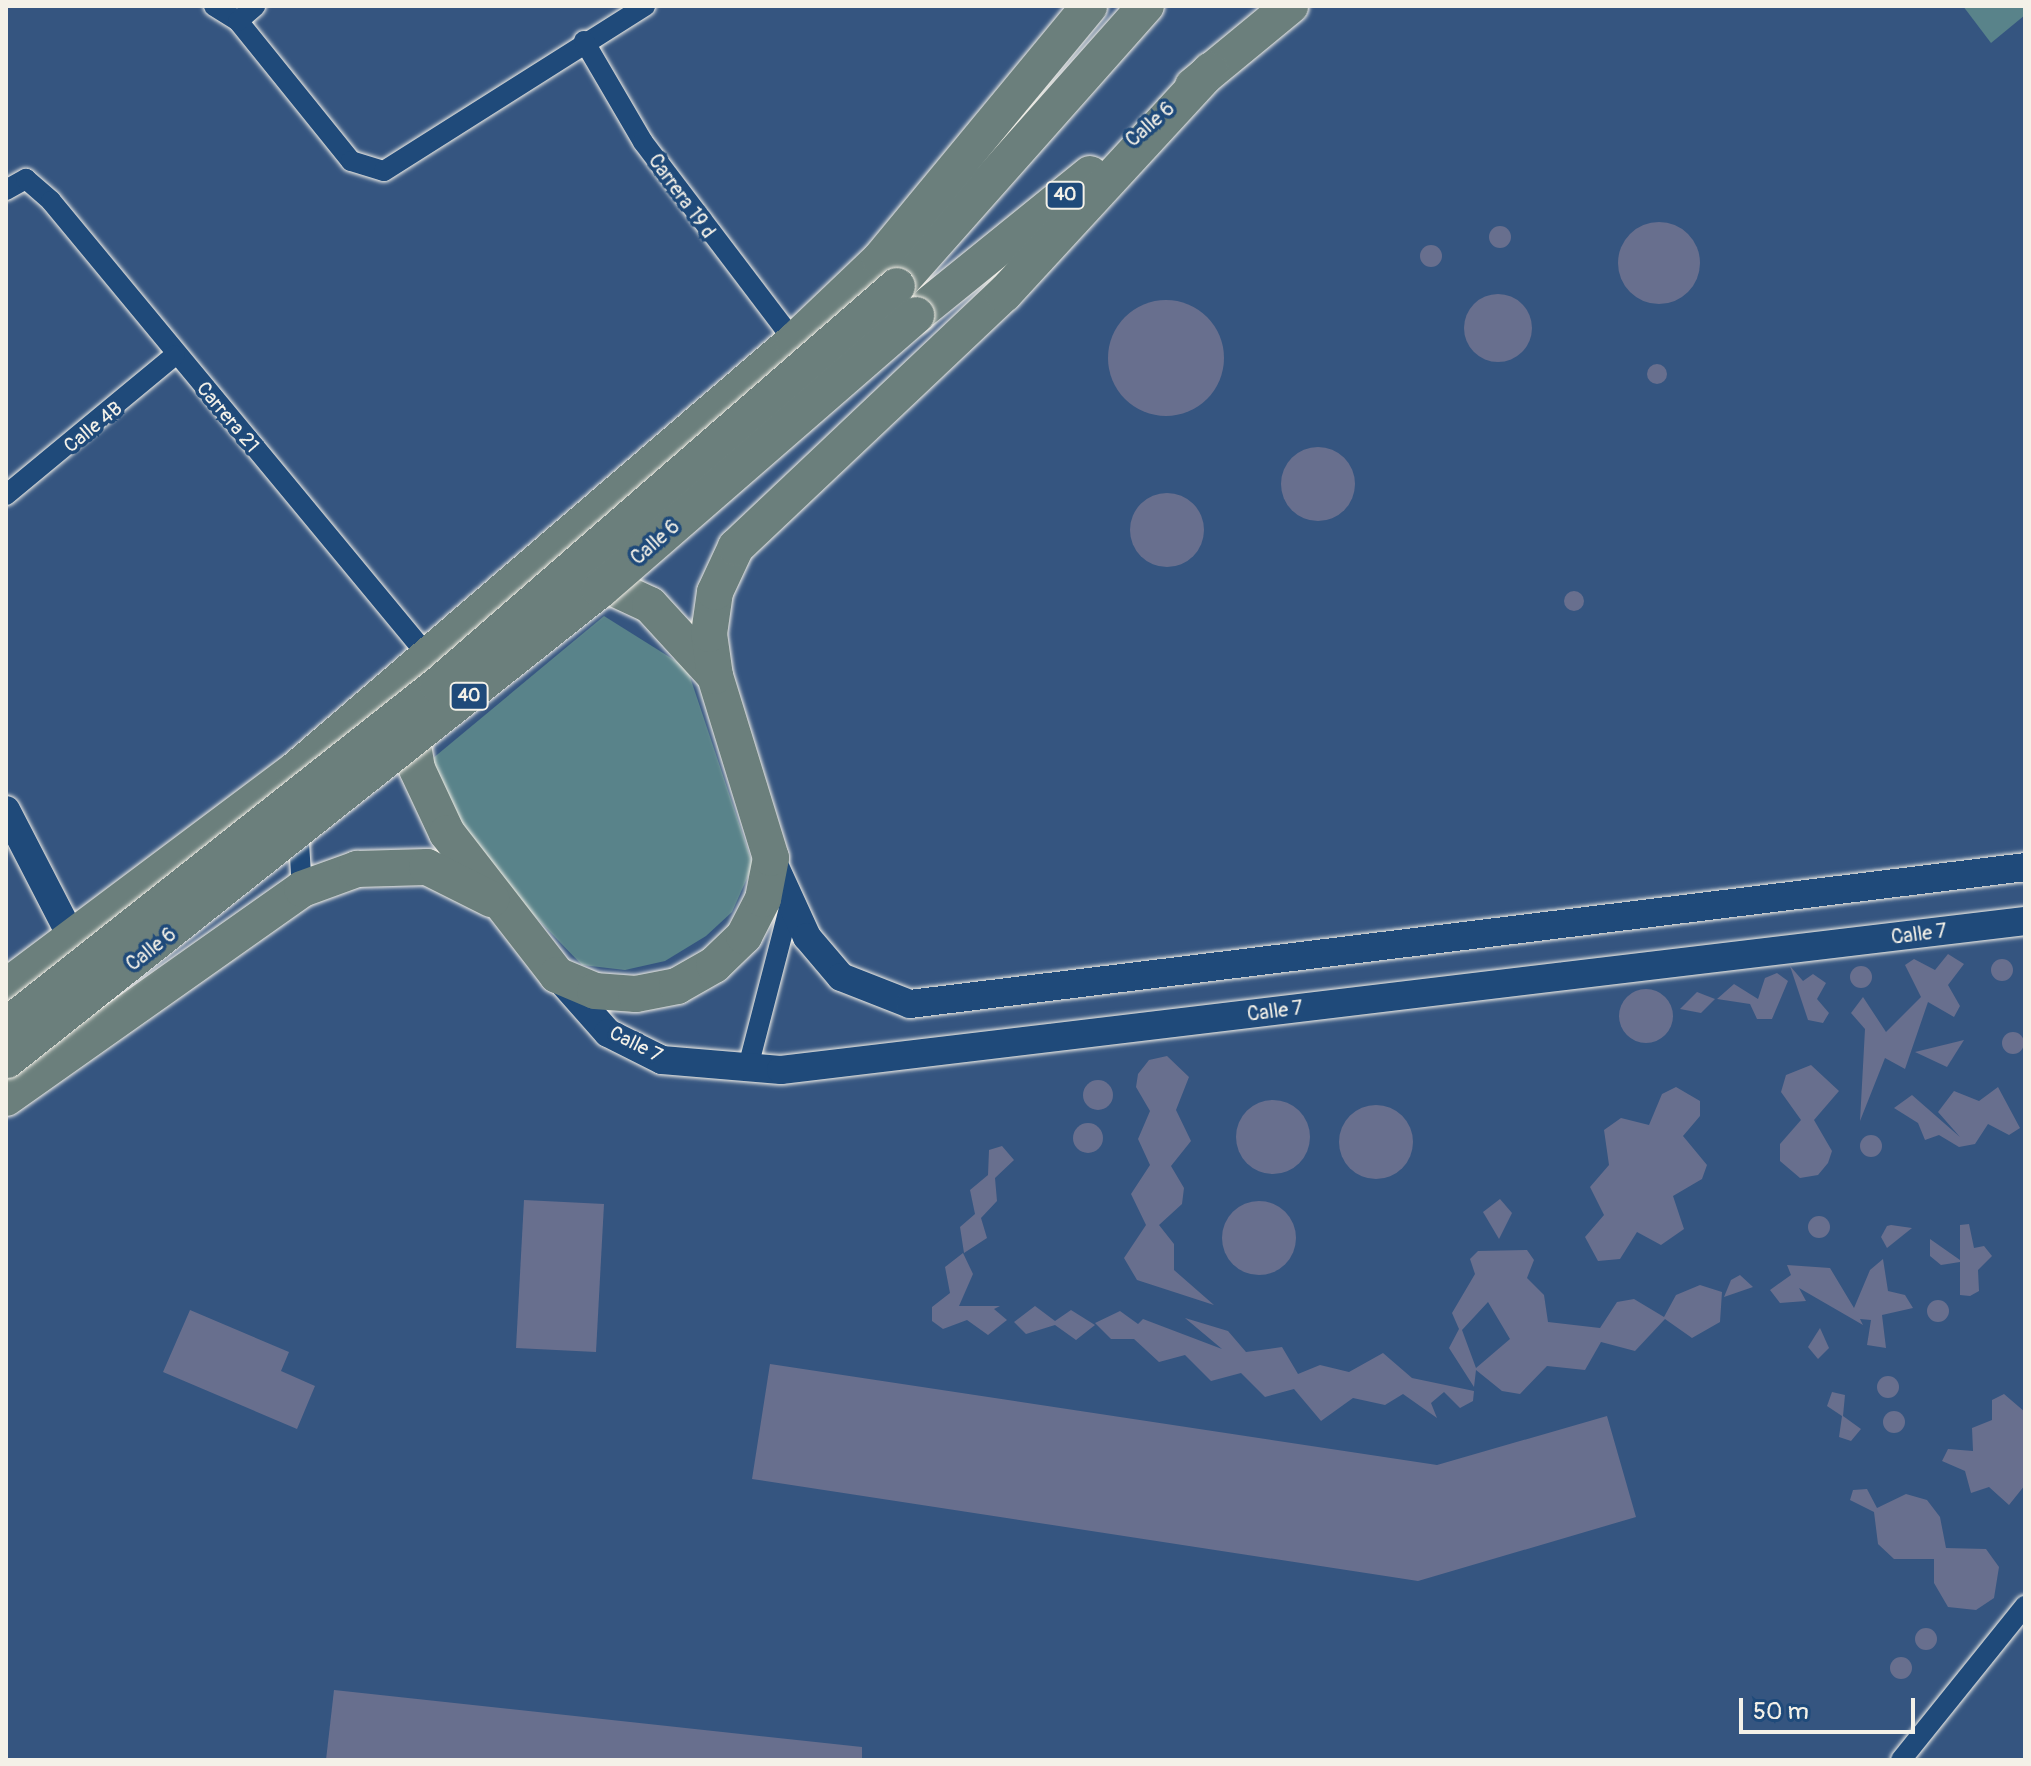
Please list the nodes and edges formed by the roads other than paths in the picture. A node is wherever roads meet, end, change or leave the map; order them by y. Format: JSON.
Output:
{"nodes":[{"id":1,"x":214,"y":6,"type":"edge"},
{"id":2,"x":255,"y":6,"type":"edge"},
{"id":3,"x":645,"y":6,"type":"edge"},
{"id":4,"x":1089,"y":6,"type":"edge"},
{"id":5,"x":1146,"y":6,"type":"edge"},
{"id":6,"x":1290,"y":6,"type":"edge"},
{"id":7,"x":238,"y":21,"type":"junction"},
{"id":8,"x":584,"y":41,"type":"junction"},
{"id":9,"x":1210,"y":71,"type":"junction"},
{"id":10,"x":6,"y":190,"type":"edge"},
{"id":11,"x":907,"y":300,"type":"junction"},
{"id":12,"x":794,"y":341,"type":"junction"},
{"id":13,"x":175,"y":355,"type":"junction"},
{"id":14,"x":6,"y":495,"type":"edge"},
{"id":15,"x":545,"y":558,"type":"junction"},
{"id":16,"x":428,"y":656,"type":"junction"},
{"id":17,"x":715,"y":676,"type":"junction"},
{"id":18,"x":402,"y":681,"type":"junction"},
{"id":19,"x":294,"y":771,"type":"junction"},
{"id":20,"x":6,"y":810,"type":"edge"},
{"id":21,"x":771,"y":858,"type":"junction"},
{"id":22,"x":2025,"y":867,"type":"edge"},
{"id":23,"x":302,"y":889,"type":"junction"},
{"id":24,"x":791,"y":901,"type":"junction"},
{"id":25,"x":498,"y":903,"type":"junction"},
{"id":26,"x":2025,"y":921,"type":"edge"},
{"id":27,"x":72,"y":938,"type":"junction"},
{"id":28,"x":557,"y":975,"type":"junction"},
{"id":29,"x":6,"y":987,"type":"edge"},
{"id":30,"x":6,"y":1049,"type":"edge"},
{"id":31,"x":747,"y":1071,"type":"junction"},
{"id":32,"x":6,"y":1098,"type":"edge"},
{"id":33,"x":2025,"y":1606,"type":"edge"},
{"id":34,"x":1901,"y":1760,"type":"edge"}],
"edges":[{"from":1,"to":7,"type":"street"},
{"from":2,"to":7,"type":"street"},
{"from":3,"to":8,"type":"street"},
{"from":4,"to":12,"type":"highway"},
{"from":5,"to":11,"type":"highway","name":"Calle 6","number":"40"},
{"from":6,"to":9,"type":"highway","name":"Calle 6","number":"40"},
{"from":7,"to":8,"type":"street"},
{"from":8,"to":12,"type":"street","name":"Carrera 19 d"},
{"from":9,"to":11,"type":"highway","name":"Calle 6","number":"40"},
{"from":9,"to":17,"type":"highway"},
{"from":10,"to":13,"type":"street","name":"Carrera 21"},
{"from":11,"to":30,"type":"highway","name":"Calle 6","number":"40","bridge":true},
{"from":12,"to":15,"type":"highway"},
{"from":13,"to":14,"type":"street","name":"Calle 4B"},
{"from":13,"to":16,"type":"street","name":"Carrera 21"},
{"from":15,"to":16,"type":"highway"},
{"from":15,"to":17,"type":"highway"},
{"from":16,"to":18,"type":"highway"},
{"from":17,"to":21,"type":"highway"},
{"from":18,"to":19,"type":"highway"},
{"from":18,"to":25,"type":"highway"},
{"from":19,"to":23,"type":"street"},
{"from":19,"to":27,"type":"highway"},
{"from":20,"to":27,"type":"main road"},
{"from":21,"to":24,"type":"main road"},
{"from":21,"to":28,"type":"highway"},
{"from":22,"to":24,"type":"main road"},
{"from":23,"to":25,"type":"highway"},
{"from":23,"to":32,"type":"highway"},
{"from":24,"to":31,"type":"street"},
{"from":25,"to":28,"type":"highway"},
{"from":26,"to":31,"type":"main road","name":"Calle 7"},
{"from":27,"to":29,"type":"highway"},
{"from":28,"to":31,"type":"main road","name":"Calle 7"},
{"from":33,"to":34,"type":"street"}]}
